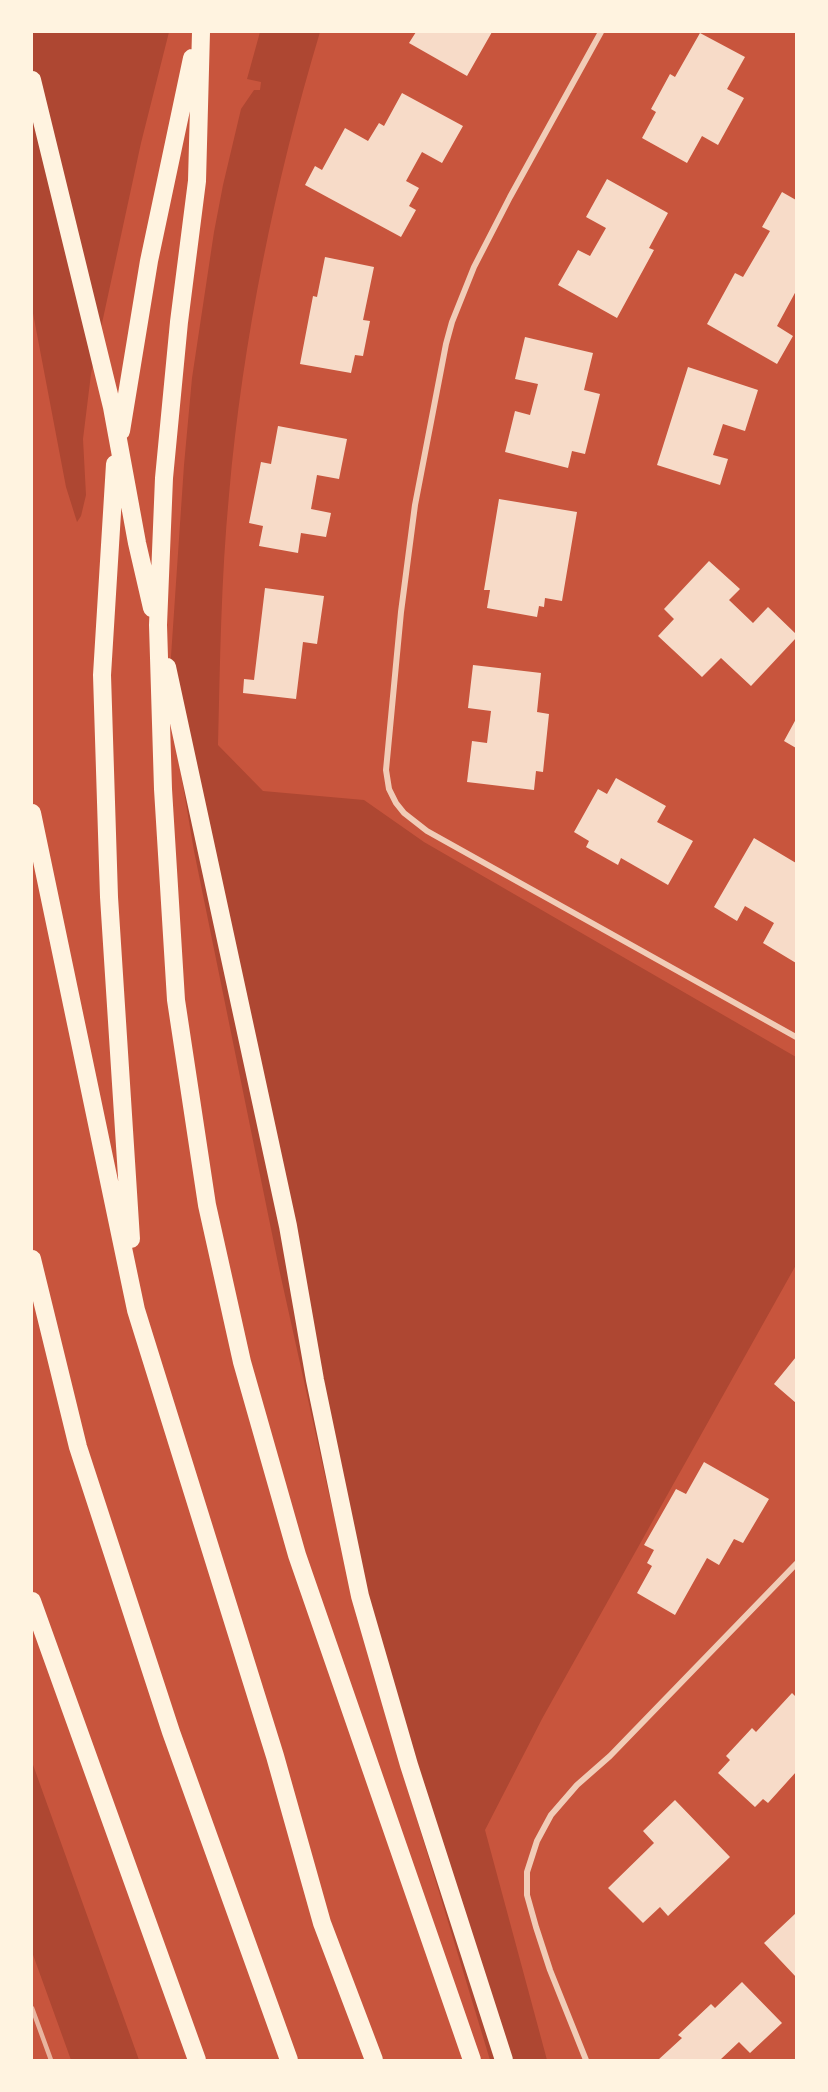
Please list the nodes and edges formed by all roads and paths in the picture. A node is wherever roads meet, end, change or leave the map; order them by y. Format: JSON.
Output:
{"nodes":[{"id":1,"x":199,"y":32,"type":"edge"},
{"id":2,"x":601,"y":32,"type":"edge"},
{"id":3,"x":32,"y":80,"type":"edge"},
{"id":4,"x":32,"y":813,"type":"edge"},
{"id":5,"x":796,"y":1037,"type":"edge"},
{"id":6,"x":32,"y":1259,"type":"edge"},
{"id":7,"x":136,"y":1310,"type":"junction"},
{"id":8,"x":796,"y":1564,"type":"edge"},
{"id":9,"x":32,"y":1601,"type":"edge"},
{"id":10,"x":197,"y":2061,"type":"edge"},
{"id":11,"x":289,"y":2061,"type":"edge"},
{"id":12,"x":374,"y":2061,"type":"edge"},
{"id":13,"x":472,"y":2061,"type":"edge"},
{"id":14,"x":504,"y":2061,"type":"edge"},
{"id":15,"x":586,"y":2061,"type":"edge"}],
"edges":[{"from":1,"to":7,"type":"highway"},
{"from":1,"to":13,"type":"highway"},
{"from":2,"to":5,"type":"street"},
{"from":3,"to":14,"type":"highway"},
{"from":4,"to":7,"type":"highway"},
{"from":6,"to":11,"type":"highway"},
{"from":7,"to":12,"type":"highway"},
{"from":8,"to":15,"type":"street"},
{"from":9,"to":10,"type":"highway"}]}
